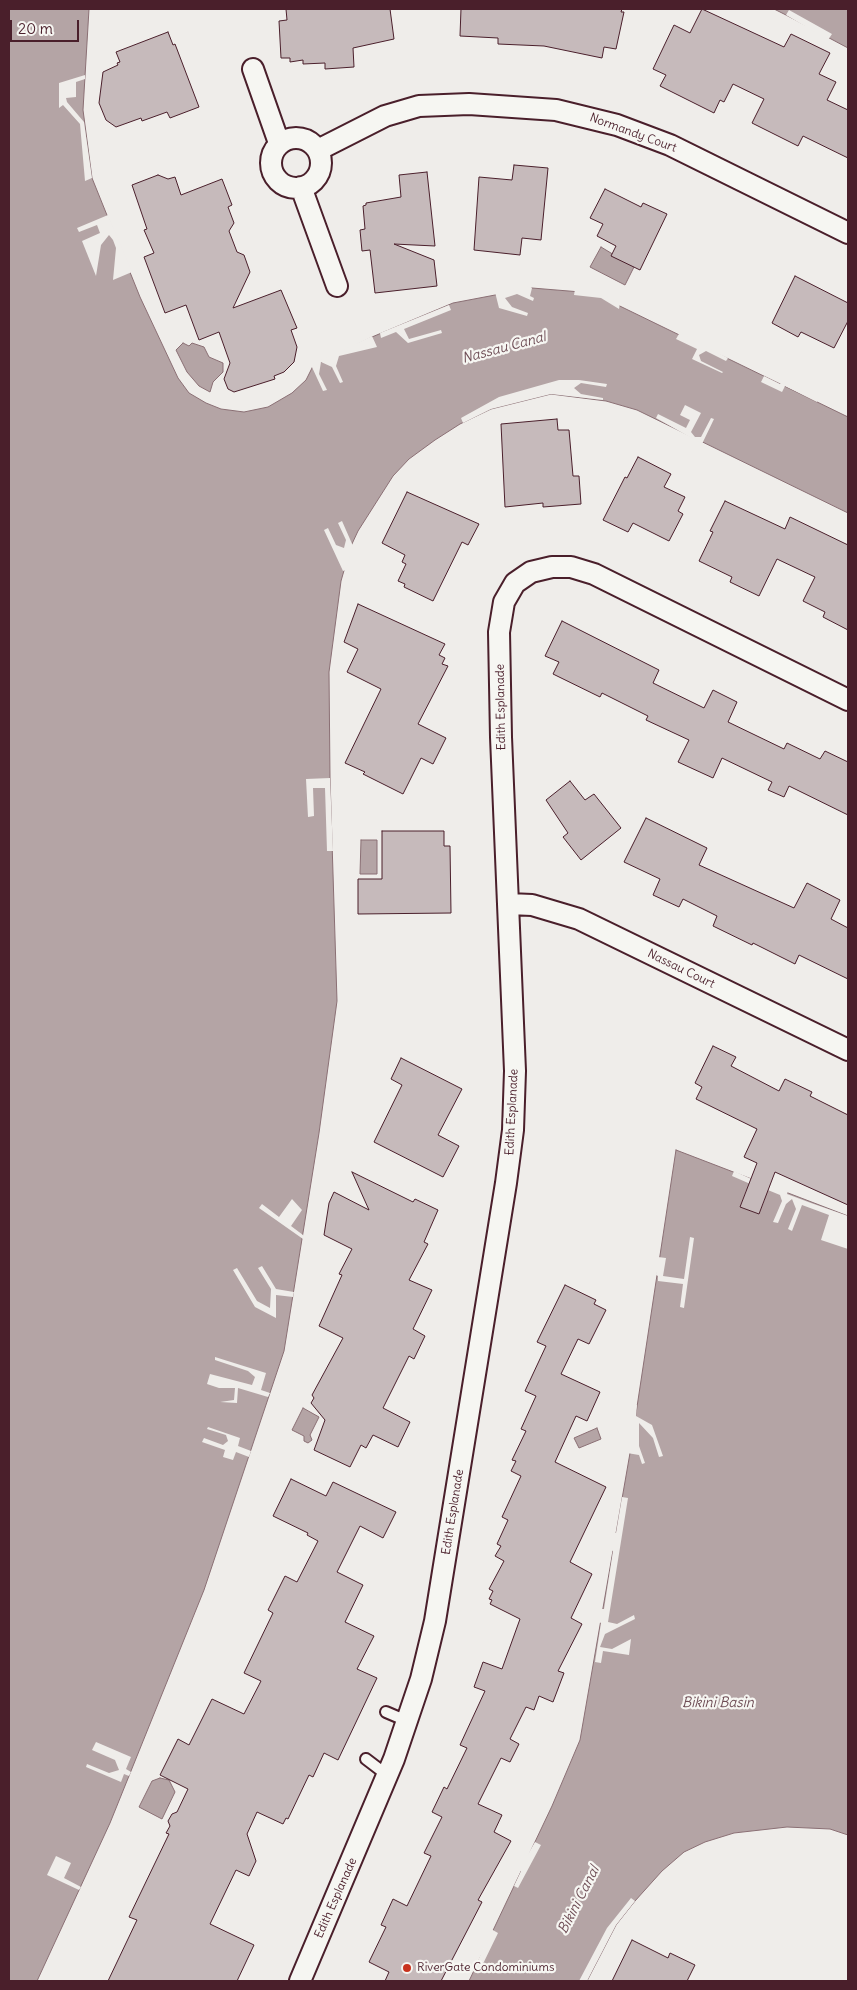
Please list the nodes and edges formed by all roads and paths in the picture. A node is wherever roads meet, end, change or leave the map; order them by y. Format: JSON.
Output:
{"nodes":[{"id":1,"x":253,"y":69,"type":"dead end"},
{"id":2,"x":279,"y":143,"type":"junction"},
{"id":3,"x":318,"y":150,"type":"junction"},
{"id":4,"x":301,"y":187,"type":"junction"},
{"id":5,"x":848,"y":234,"type":"edge"},
{"id":6,"x":337,"y":286,"type":"dead end"},
{"id":7,"x":848,"y":700,"type":"edge"},
{"id":8,"x":509,"y":904,"type":"junction"},
{"id":9,"x":848,"y":1050,"type":"edge"},
{"id":10,"x":386,"y":1712,"type":"dead end"},
{"id":11,"x":407,"y":1721,"type":"junction"},
{"id":12,"x":366,"y":1759,"type":"dead end"},
{"id":13,"x":387,"y":1775,"type":"junction"},
{"id":14,"x":300,"y":1981,"type":"edge"}],
"edges":[{"from":1,"to":2,"type":"street"},
{"from":2,"to":3,"type":"street"},
{"from":2,"to":4,"type":"street"},
{"from":3,"to":4,"type":"street"},
{"from":3,"to":5,"type":"street","name":"Normandy Court"},
{"from":4,"to":6,"type":"street"},
{"from":7,"to":8,"type":"street","name":"Edith Esplanade"},
{"from":8,"to":9,"type":"street","name":"Nassau Court"},
{"from":8,"to":11,"type":"street","name":"Edith Esplanade"},
{"from":10,"to":11,"type":"lane"},
{"from":11,"to":13,"type":"street","name":"Edith Esplanade"},
{"from":12,"to":13,"type":"lane"},
{"from":13,"to":14,"type":"street","name":"Edith Esplanade"}]}
